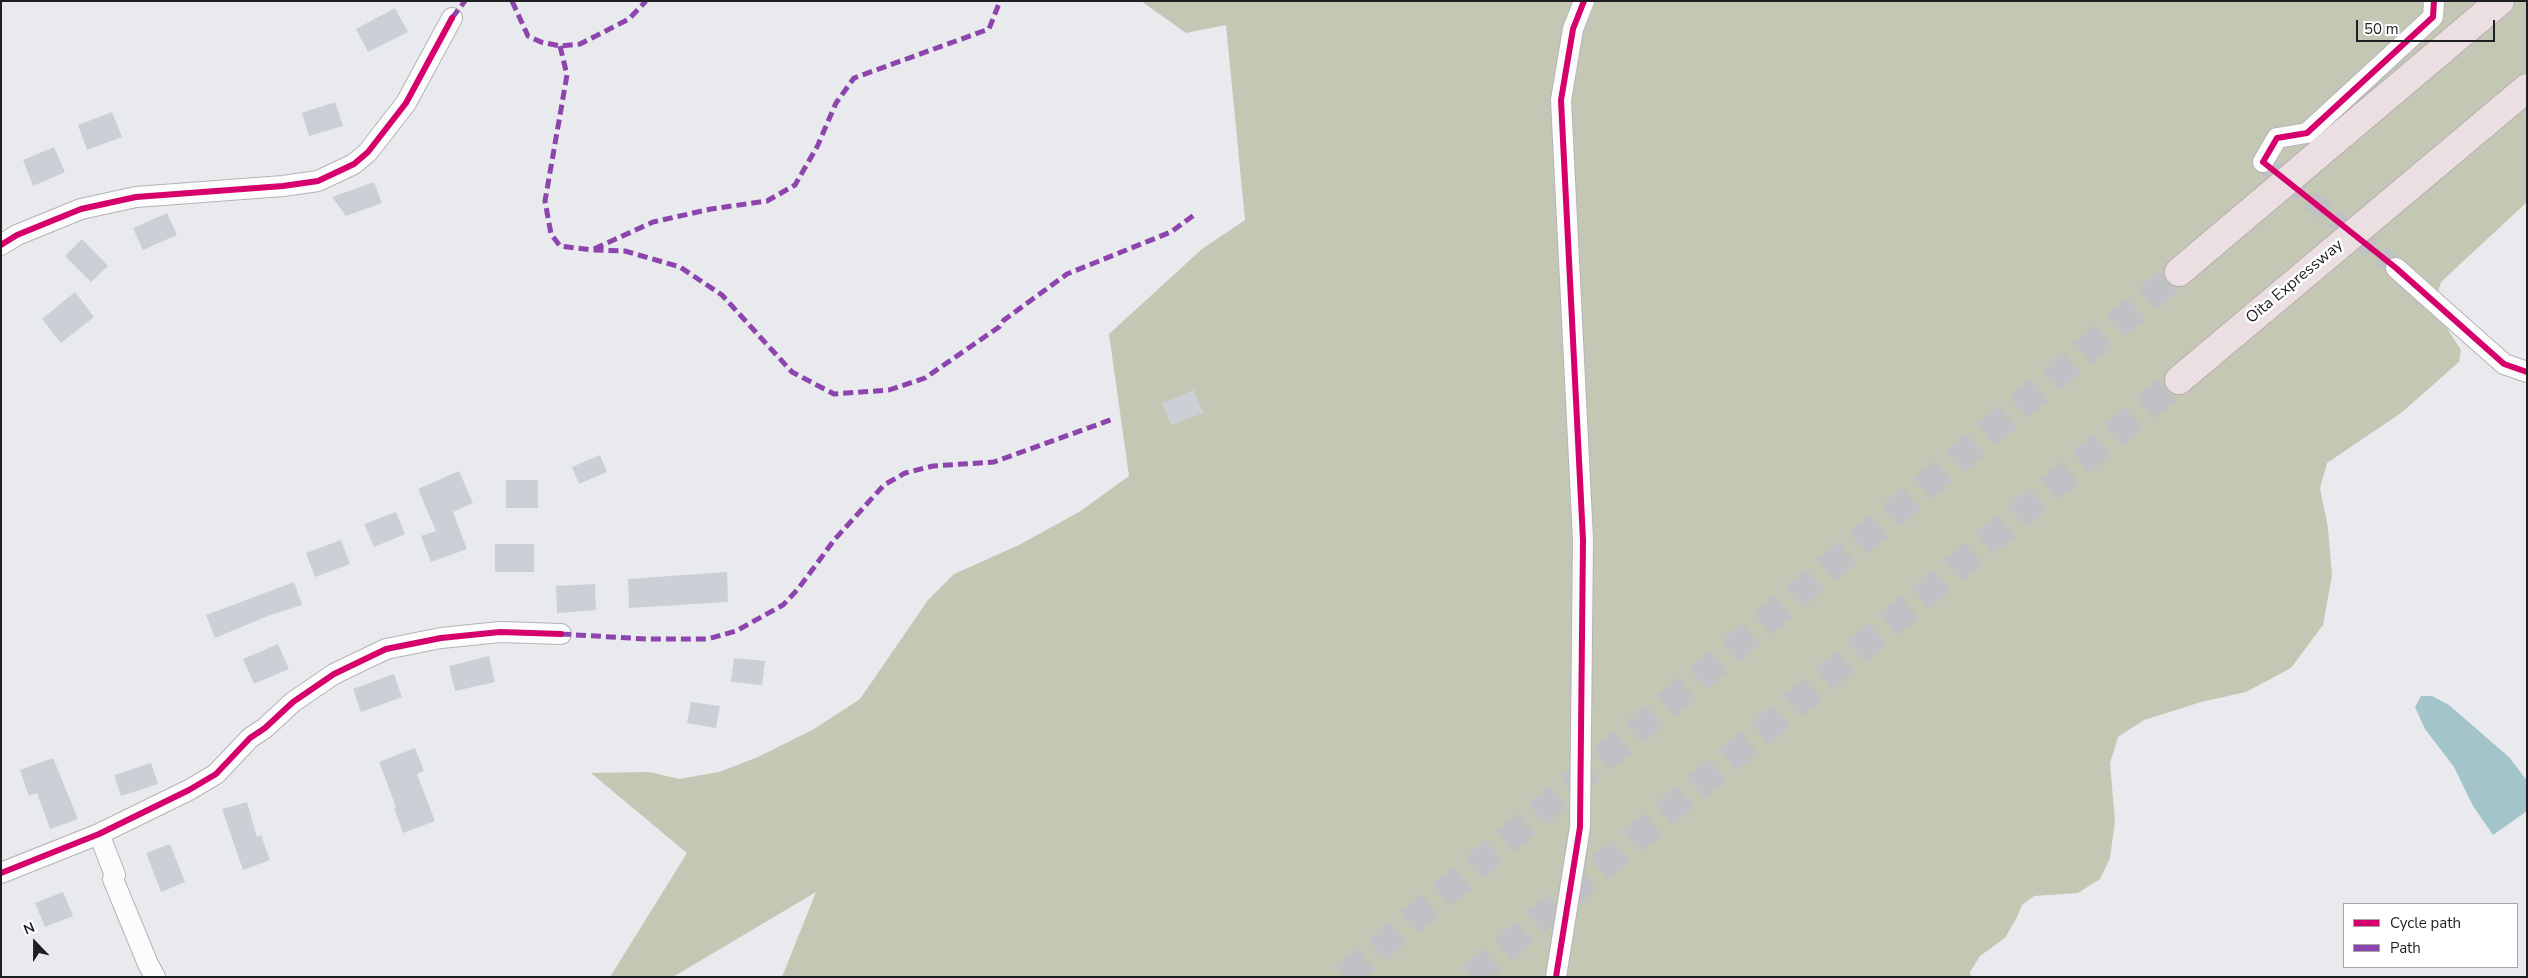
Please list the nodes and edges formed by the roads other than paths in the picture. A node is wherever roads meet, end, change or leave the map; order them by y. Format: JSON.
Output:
{"nodes":[{"id":1,"x":1584,"y":1,"type":"edge"},
{"id":2,"x":2434,"y":1,"type":"edge"},
{"id":3,"x":2500,"y":1,"type":"edge"},
{"id":4,"x":452,"y":18,"type":"dead end"},
{"id":5,"x":2522,"y":91,"type":"edge"},
{"id":6,"x":2263,"y":162,"type":"dead end"},
{"id":7,"x":1,"y":245,"type":"edge"},
{"id":8,"x":2396,"y":268,"type":"tunnel mouth"},
{"id":9,"x":2179,"y":272,"type":"tunnel mouth"},
{"id":10,"x":2527,"y":372,"type":"edge"},
{"id":11,"x":2179,"y":380,"type":"tunnel mouth"},
{"id":12,"x":561,"y":634,"type":"dead end"},
{"id":13,"x":99,"y":834,"type":"junction"},
{"id":14,"x":1,"y":873,"type":"edge"},
{"id":15,"x":156,"y":977,"type":"edge"},
{"id":16,"x":1556,"y":977,"type":"edge"}],
"edges":[{"from":1,"to":16,"type":"street"},
{"from":2,"to":6,"type":"street"},
{"from":3,"to":9,"type":"highway"},
{"from":4,"to":7,"type":"street"},
{"from":5,"to":11,"type":"highway","name":"Oita Expressway"},
{"from":8,"to":10,"type":"street"},
{"from":12,"to":13,"type":"street"},
{"from":13,"to":14,"type":"street"},
{"from":13,"to":15,"type":"street"}]}
